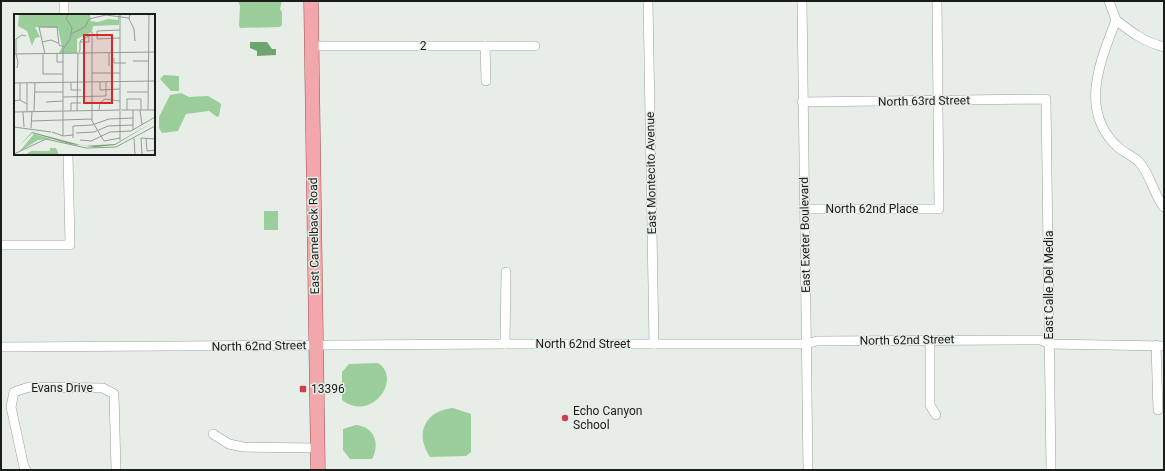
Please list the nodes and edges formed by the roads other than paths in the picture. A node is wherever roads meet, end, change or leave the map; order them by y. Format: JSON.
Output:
{"nodes":[{"id":1,"x":64,"y":1,"type":"edge"},
{"id":2,"x":311,"y":1,"type":"edge"},
{"id":3,"x":648,"y":1,"type":"edge"},
{"id":4,"x":802,"y":1,"type":"edge"},
{"id":5,"x":937,"y":1,"type":"edge"},
{"id":6,"x":1109,"y":1,"type":"edge"},
{"id":7,"x":64,"y":14,"type":"edge"},
{"id":8,"x":1116,"y":20,"type":"junction"},
{"id":9,"x":311,"y":46,"type":"junction"},
{"id":10,"x":485,"y":46,"type":"junction"},
{"id":11,"x":535,"y":46,"type":"dead end"},
{"id":12,"x":1164,"y":48,"type":"edge"},
{"id":13,"x":486,"y":81,"type":"dead end"},
{"id":14,"x":1046,"y":99,"type":"joint"},
{"id":15,"x":938,"y":101,"type":"junction"},
{"id":16,"x":802,"y":102,"type":"junction"},
{"id":17,"x":68,"y":155,"type":"edge"},
{"id":18,"x":1163,"y":207,"type":"edge"},
{"id":19,"x":805,"y":209,"type":"junction"},
{"id":20,"x":1,"y":245,"type":"edge"},
{"id":21,"x":506,"y":272,"type":"dead end"},
{"id":22,"x":930,"y":340,"type":"junction"},
{"id":23,"x":505,"y":344,"type":"junction"},
{"id":24,"x":654,"y":344,"type":"junction"},
{"id":25,"x":806,"y":344,"type":"junction"},
{"id":26,"x":1049,"y":344,"type":"junction"},
{"id":27,"x":315,"y":345,"type":"junction"},
{"id":28,"x":1160,"y":346,"type":"edge"},
{"id":29,"x":1,"y":347,"type":"edge"},
{"id":30,"x":1158,"y":410,"type":"dead end"},
{"id":31,"x":936,"y":414,"type":"dead end"},
{"id":32,"x":213,"y":434,"type":"dead end"},
{"id":33,"x":318,"y":448,"type":"junction"},
{"id":34,"x":26,"y":470,"type":"edge"},
{"id":35,"x":116,"y":470,"type":"edge"},
{"id":36,"x":318,"y":470,"type":"edge"},
{"id":37,"x":808,"y":470,"type":"edge"},
{"id":38,"x":1051,"y":470,"type":"edge"}],
"edges":[{"from":1,"to":7,"type":"street"},
{"from":2,"to":9,"type":"main road","name":"East Camelback Road"},
{"from":3,"to":24,"type":"street","name":"East Montecito Avenue"},
{"from":4,"to":16,"type":"street","name":"East Exeter Boulevard"},
{"from":5,"to":15,"type":"street"},
{"from":6,"to":8,"type":"street"},
{"from":8,"to":12,"type":"street"},
{"from":8,"to":18,"type":"street"},
{"from":9,"to":10,"type":"street","name":"2"},
{"from":9,"to":27,"type":"main road","name":"East Camelback Road"},
{"from":10,"to":11,"type":"street","name":"2"},
{"from":10,"to":13,"type":"street"},
{"from":14,"to":15,"type":"street","name":"North 63rd Street"},
{"from":14,"to":26,"type":"street","name":"East Calle Del Media"},
{"from":15,"to":16,"type":"street","name":"North 63rd Street"},
{"from":15,"to":19,"type":"street","name":"North 62nd Place"},
{"from":16,"to":19,"type":"street","name":"East Exeter Boulevard"},
{"from":17,"to":20,"type":"street"},
{"from":19,"to":25,"type":"street","name":"East Exeter Boulevard"},
{"from":21,"to":23,"type":"street"},
{"from":22,"to":25,"type":"street","name":"North 62nd Street"},
{"from":22,"to":26,"type":"street","name":"North 62nd Street"},
{"from":22,"to":31,"type":"street"},
{"from":23,"to":24,"type":"street","name":"North 62nd Street"},
{"from":23,"to":27,"type":"street","name":"North 62nd Street"},
{"from":24,"to":25,"type":"street","name":"North 62nd Street"},
{"from":25,"to":37,"type":"street","name":"East Exeter Boulevard"},
{"from":26,"to":28,"type":"street","name":"North 62nd Street"},
{"from":26,"to":38,"type":"street","name":"East Calle Del Media"},
{"from":27,"to":29,"type":"street","name":"North 62nd Street"},
{"from":27,"to":33,"type":"main road","name":"East Camelback Road"},
{"from":28,"to":30,"type":"street"},
{"from":32,"to":33,"type":"street"},
{"from":33,"to":36,"type":"main road","name":"East Camelback Road"},
{"from":34,"to":35,"type":"street","name":"Evans Drive"}]}
